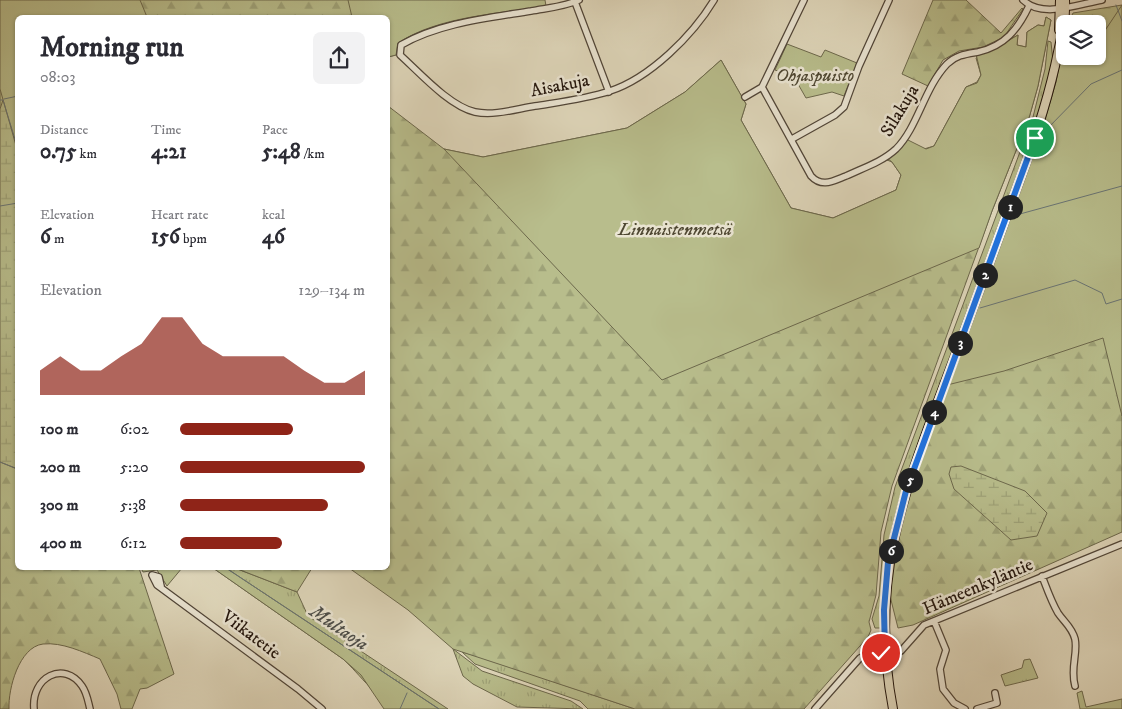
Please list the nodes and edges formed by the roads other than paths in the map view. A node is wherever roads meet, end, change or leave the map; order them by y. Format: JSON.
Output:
{"nodes":[{"id":1,"x":714,"y":0,"type":"edge"},
{"id":2,"x":804,"y":0,"type":"edge"},
{"id":3,"x":889,"y":0,"type":"edge"},
{"id":4,"x":1023,"y":0,"type":"edge"},
{"id":5,"x":1102,"y":0,"type":"edge"},
{"id":6,"x":577,"y":1,"type":"edge"},
{"id":7,"x":1063,"y":4,"type":"edge"},
{"id":8,"x":1029,"y":6,"type":"junction"},
{"id":9,"x":762,"y":87,"type":"junction"},
{"id":10,"x":609,"y":92,"type":"junction"},
{"id":11,"x":745,"y":96,"type":"dead end"},
{"id":12,"x":792,"y":139,"type":"junction"},
{"id":13,"x":1122,"y":544,"type":"edge"},
{"id":14,"x":1042,"y":576,"type":"junction"},
{"id":15,"x":161,"y":586,"type":"dead end"},
{"id":16,"x":934,"y":621,"type":"junction"},
{"id":17,"x":885,"y":653,"type":"junction"},
{"id":18,"x":1075,"y":686,"type":"dead end"},
{"id":19,"x":995,"y":693,"type":"dead end"},
{"id":20,"x":34,"y":709,"type":"edge"},
{"id":21,"x":90,"y":709,"type":"edge"},
{"id":22,"x":322,"y":709,"type":"edge"},
{"id":23,"x":815,"y":709,"type":"edge"},
{"id":24,"x":893,"y":709,"type":"edge"},
{"id":25,"x":965,"y":709,"type":"edge"},
{"id":26,"x":977,"y":709,"type":"edge"}],
"edges":[{"from":1,"to":10,"type":"street","name":"Aisakuja"},
{"from":2,"to":9,"type":"street"},
{"from":3,"to":12,"type":"street"},
{"from":4,"to":8,"type":"street"},
{"from":5,"to":7,"type":"street"},
{"from":6,"to":10,"type":"street"},
{"from":6,"to":10,"type":"street","name":"Aisakuja"},
{"from":7,"to":8,"type":"street"},
{"from":7,"to":17,"type":"main road"},
{"from":8,"to":12,"type":"street","name":"Silakuja"},
{"from":9,"to":11,"type":"street"},
{"from":9,"to":12,"type":"street","name":"Silakuja"},
{"from":13,"to":14,"type":"street","name":"Hämeenkyläntie"},
{"from":14,"to":16,"type":"street","name":"Hämeenkyläntie"},
{"from":14,"to":18,"type":"street"},
{"from":15,"to":22,"type":"street","name":"Viikatetie"},
{"from":16,"to":17,"type":"street","name":"Hämeenkyläntie"},
{"from":16,"to":25,"type":"street"},
{"from":17,"to":23,"type":"street","name":"Hämeenkyläntie"},
{"from":17,"to":24,"type":"main road"},
{"from":19,"to":26,"type":"street"},
{"from":20,"to":21,"type":"street"}]}
